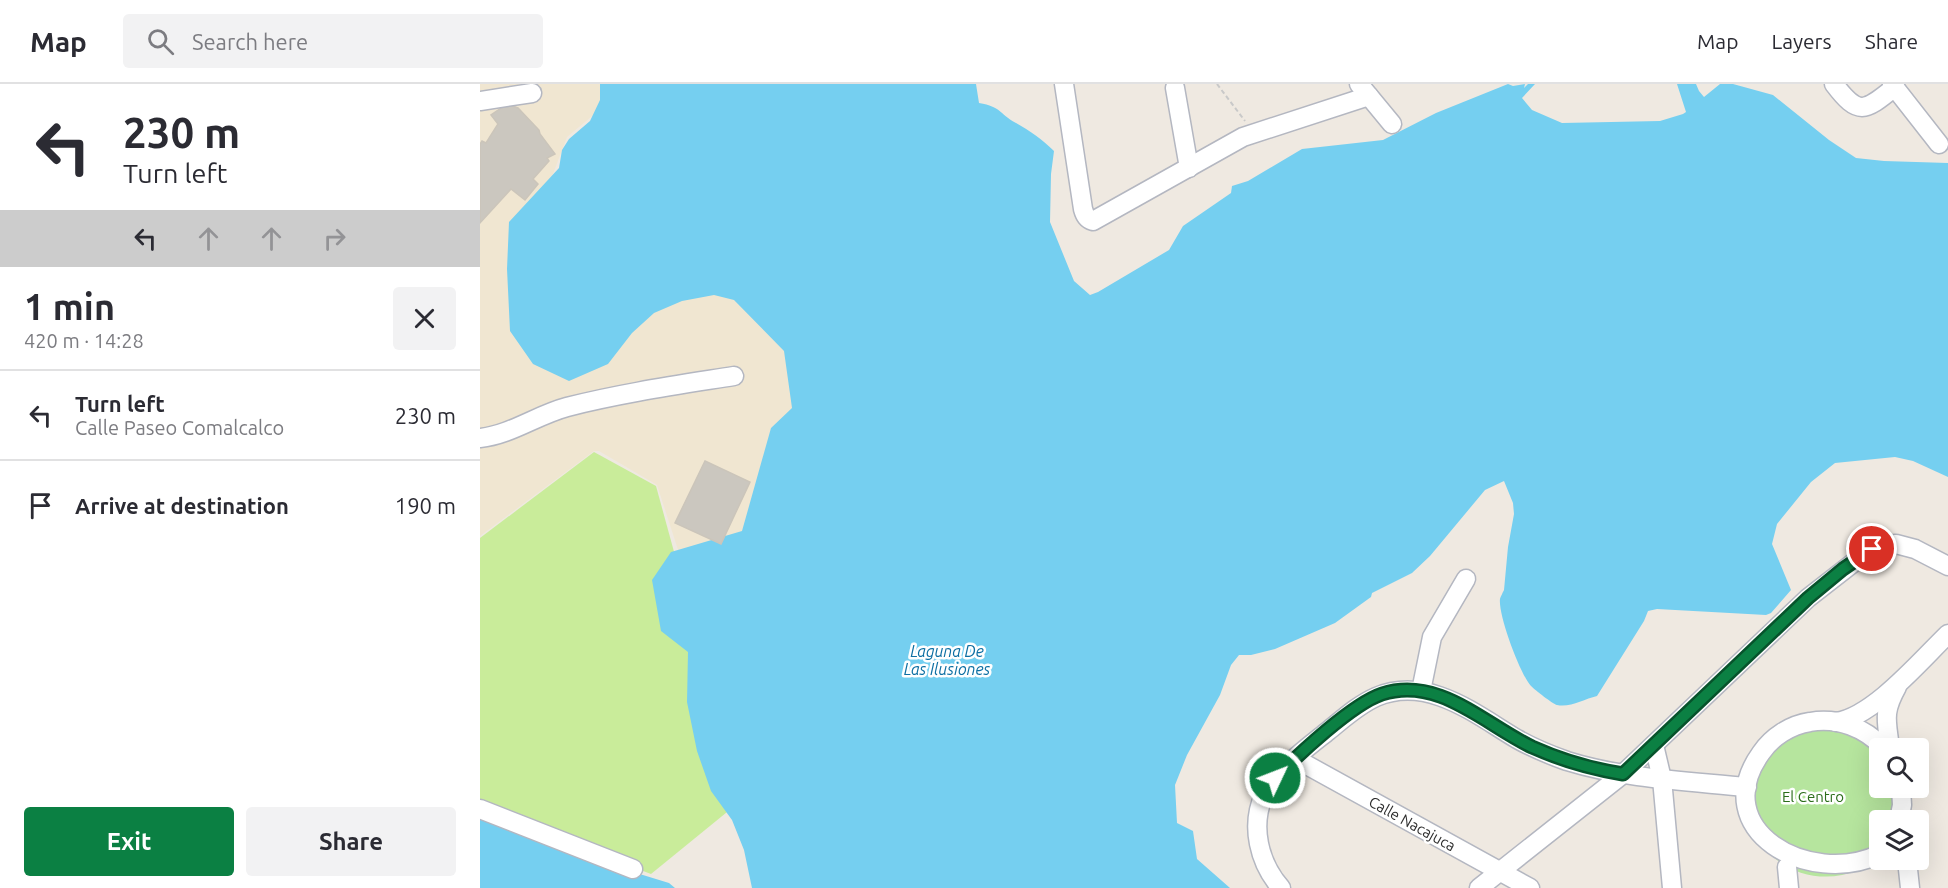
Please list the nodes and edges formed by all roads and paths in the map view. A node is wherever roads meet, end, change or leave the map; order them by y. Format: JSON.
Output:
{"nodes":[{"id":1,"x":1064,"y":84,"type":"edge"},
{"id":2,"x":1217,"y":84,"type":"edge"},
{"id":3,"x":1834,"y":84,"type":"edge"},
{"id":4,"x":1893,"y":86,"type":"edge"},
{"id":5,"x":1175,"y":88,"type":"dead end"},
{"id":6,"x":1364,"y":90,"type":"edge"},
{"id":7,"x":532,"y":93,"type":"dead end"},
{"id":8,"x":480,"y":101,"type":"edge"},
{"id":9,"x":1392,"y":124,"type":"dead end"},
{"id":10,"x":1254,"y":133,"type":"junction"},
{"id":11,"x":1939,"y":144,"type":"dead end"},
{"id":12,"x":1189,"y":168,"type":"junction"},
{"id":13,"x":734,"y":376,"type":"dead end"},
{"id":14,"x":480,"y":438,"type":"edge"},
{"id":15,"x":1948,"y":566,"type":"edge"},
{"id":16,"x":1466,"y":579,"type":"dead end"},
{"id":17,"x":1948,"y":634,"type":"edge"},
{"id":18,"x":1902,"y":678,"type":"junction"},
{"id":19,"x":1421,"y":691,"type":"junction"},
{"id":20,"x":1836,"y":722,"type":"junction"},
{"id":21,"x":1872,"y":738,"type":"edge"},
{"id":22,"x":1888,"y":738,"type":"edge"},
{"id":23,"x":1654,"y":745,"type":"junction"},
{"id":24,"x":1296,"y":759,"type":"junction"},
{"id":25,"x":1623,"y":774,"type":"junction"},
{"id":26,"x":1662,"y":779,"type":"junction"},
{"id":27,"x":1747,"y":787,"type":"junction"},
{"id":28,"x":480,"y":809,"type":"edge"},
{"id":29,"x":1869,"y":863,"type":"edge"},
{"id":30,"x":633,"y":869,"type":"dead end"},
{"id":31,"x":1908,"y":870,"type":"edge"},
{"id":32,"x":1500,"y":872,"type":"junction"},
{"id":33,"x":1797,"y":876,"type":"edge"},
{"id":34,"x":1281,"y":888,"type":"edge"},
{"id":35,"x":1479,"y":888,"type":"edge"},
{"id":36,"x":1530,"y":888,"type":"edge"},
{"id":37,"x":1672,"y":888,"type":"edge"},
{"id":38,"x":1790,"y":888,"type":"edge"},
{"id":39,"x":1910,"y":888,"type":"edge"}],
"edges":[{"from":1,"to":12,"type":"street"},
{"from":2,"to":10,"type":"path"},
{"from":3,"to":4,"type":"street"},
{"from":4,"to":11,"type":"street"},
{"from":5,"to":12,"type":"street"},
{"from":6,"to":9,"type":"street"},
{"from":6,"to":10,"type":"street"},
{"from":7,"to":8,"type":"street"},
{"from":10,"to":12,"type":"street"},
{"from":13,"to":14,"type":"street"},
{"from":15,"to":23,"type":"street"},
{"from":16,"to":19,"type":"street"},
{"from":17,"to":18,"type":"street"},
{"from":18,"to":20,"type":"street"},
{"from":18,"to":22,"type":"street"},
{"from":19,"to":24,"type":"street"},
{"from":19,"to":25,"type":"street"},
{"from":20,"to":21,"type":"street"},
{"from":20,"to":27,"type":"street"},
{"from":23,"to":25,"type":"street"},
{"from":23,"to":26,"type":"street"},
{"from":24,"to":32,"type":"street","name":"Calle Nacajuca"},
{"from":24,"to":34,"type":"street"},
{"from":25,"to":26,"type":"street"},
{"from":25,"to":32,"type":"street"},
{"from":26,"to":27,"type":"street"},
{"from":26,"to":37,"type":"street"},
{"from":27,"to":33,"type":"street"},
{"from":28,"to":30,"type":"street"},
{"from":29,"to":33,"type":"street"},
{"from":31,"to":39,"type":"street"},
{"from":32,"to":35,"type":"street"},
{"from":32,"to":36,"type":"street","name":"Calle Nacajuca"},
{"from":33,"to":38,"type":"street"}]}
